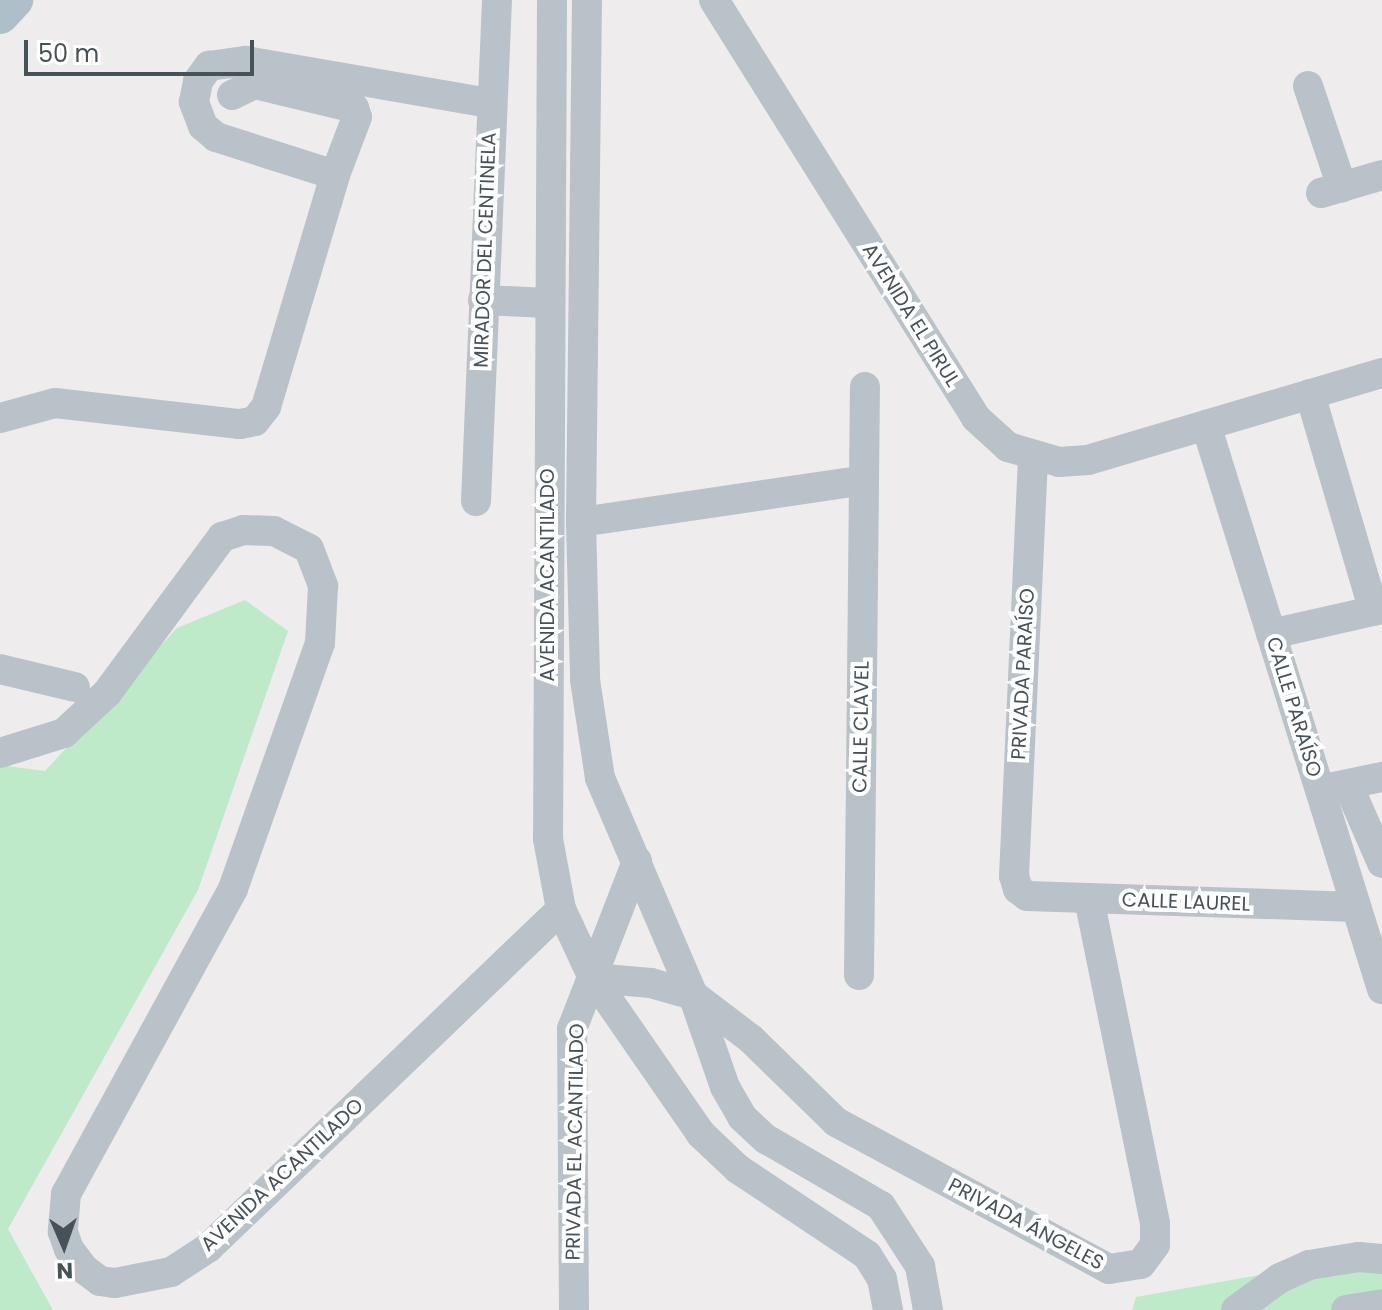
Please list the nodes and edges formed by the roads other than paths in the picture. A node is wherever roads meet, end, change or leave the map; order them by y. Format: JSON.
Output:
{"nodes":[{"id":1,"x":14,"y":0,"type":"edge"},
{"id":2,"x":497,"y":0,"type":"edge"},
{"id":3,"x":552,"y":0,"type":"edge"},
{"id":4,"x":587,"y":0,"type":"edge"},
{"id":5,"x":714,"y":0,"type":"edge"},
{"id":6,"x":0,"y":15,"type":"edge"},
{"id":7,"x":1308,"y":86,"type":"dead end"},
{"id":8,"x":232,"y":95,"type":"dead end"},
{"id":9,"x":490,"y":103,"type":"junction"},
{"id":10,"x":335,"y":175,"type":"junction"},
{"id":11,"x":1382,"y":175,"type":"edge"},
{"id":12,"x":483,"y":298,"type":"junction"},
{"id":13,"x":548,"y":302,"type":"junction"},
{"id":14,"x":1382,"y":373,"type":"edge"},
{"id":15,"x":865,"y":387,"type":"dead end"},
{"id":16,"x":1310,"y":394,"type":"junction"},
{"id":17,"x":0,"y":418,"type":"edge"},
{"id":18,"x":1206,"y":425,"type":"junction"},
{"id":19,"x":1033,"y":458,"type":"junction"},
{"id":20,"x":864,"y":480,"type":"junction"},
{"id":21,"x":476,"y":501,"type":"dead end"},
{"id":22,"x":581,"y":522,"type":"junction"},
{"id":23,"x":1378,"y":610,"type":"edge"},
{"id":24,"x":1271,"y":634,"type":"junction"},
{"id":25,"x":0,"y":669,"type":"edge"},
{"id":26,"x":75,"y":687,"type":"dead end"},
{"id":27,"x":0,"y":753,"type":"edge"},
{"id":28,"x":1382,"y":777,"type":"edge"},
{"id":29,"x":1334,"y":787,"type":"junction"},
{"id":30,"x":637,"y":861,"type":"junction"},
{"id":31,"x":1382,"y":863,"type":"edge"},
{"id":32,"x":1018,"y":889,"type":"joint"},
{"id":33,"x":1089,"y":899,"type":"junction"},
{"id":34,"x":1356,"y":907,"type":"junction"},
{"id":35,"x":561,"y":909,"type":"junction"},
{"id":36,"x":859,"y":975,"type":"dead end"},
{"id":37,"x":593,"y":978,"type":"junction"},
{"id":38,"x":1382,"y":989,"type":"edge"},
{"id":39,"x":693,"y":995,"type":"junction"},
{"id":40,"x":1382,"y":1259,"type":"edge"},
{"id":41,"x":920,"y":1266,"type":"junction"},
{"id":42,"x":882,"y":1279,"type":"junction"},
{"id":43,"x":1382,"y":1304,"type":"edge"},
{"id":44,"x":574,"y":1310,"type":"edge"},
{"id":45,"x":888,"y":1310,"type":"edge"},
{"id":46,"x":928,"y":1310,"type":"edge"},
{"id":47,"x":1236,"y":1310,"type":"edge"},
{"id":48,"x":1346,"y":1310,"type":"edge"}],
"edges":[{"from":1,"to":6,"type":"main road"},
{"from":2,"to":9,"type":"street","name":"MIRADOR DEL CENTINELA"},
{"from":3,"to":13,"type":"street","name":"AVENIDA ACANTILADO"},
{"from":4,"to":22,"type":"street","name":"AVENIDA ACANTILADO"},
{"from":5,"to":19,"type":"street","name":"AVENIDA EL PIRUL"},
{"from":7,"to":11,"type":"street"},
{"from":8,"to":10,"type":"street"},
{"from":9,"to":10,"type":"street"},
{"from":9,"to":12,"type":"street","name":"MIRADOR DEL CENTINELA"},
{"from":10,"to":17,"type":"street"},
{"from":12,"to":13,"type":"street"},
{"from":12,"to":21,"type":"street","name":"MIRADOR DEL CENTINELA"},
{"from":13,"to":35,"type":"street","name":"AVENIDA ACANTILADO"},
{"from":14,"to":16,"type":"street","name":"AVENIDA EL PIRUL"},
{"from":15,"to":20,"type":"street","name":"CALLE CLAVEL"},
{"from":16,"to":18,"type":"street","name":"AVENIDA EL PIRUL"},
{"from":16,"to":23,"type":"street"},
{"from":18,"to":19,"type":"street","name":"AVENIDA EL PIRUL"},
{"from":18,"to":24,"type":"street","name":"CALLE PARAÍSO"},
{"from":19,"to":32,"type":"street","name":"PRIVADA PARAÍSO"},
{"from":20,"to":22,"type":"street"},
{"from":20,"to":36,"type":"street","name":"CALLE CLAVEL"},
{"from":22,"to":30,"type":"street","name":"AVENIDA ACANTILADO"},
{"from":23,"to":24,"type":"street"},
{"from":24,"to":29,"type":"street","name":"CALLE PARAÍSO"},
{"from":25,"to":26,"type":"street"},
{"from":27,"to":35,"type":"street","name":"AVENIDA ACANTILADO"},
{"from":28,"to":29,"type":"street"},
{"from":29,"to":31,"type":"street"},
{"from":29,"to":34,"type":"street","name":"CALLE PARAÍSO"},
{"from":30,"to":37,"type":"street","name":"PRIVADA EL ACANTILADO"},
{"from":30,"to":39,"type":"street","name":"AVENIDA ACANTILADO"},
{"from":32,"to":33,"type":"street","name":"CALLE LAUREL"},
{"from":33,"to":34,"type":"street","name":"CALLE LAUREL"},
{"from":33,"to":39,"type":"street","name":"PRIVADA ÁNGELES"},
{"from":34,"to":38,"type":"street","name":"CALLE PARAÍSO"},
{"from":35,"to":37,"type":"street"},
{"from":37,"to":39,"type":"street"},
{"from":37,"to":42,"type":"street"},
{"from":37,"to":44,"type":"street","name":"PRIVADA EL ACANTILADO"},
{"from":39,"to":41,"type":"street","name":"AVENIDA ACANTILADO"},
{"from":40,"to":47,"type":"street"},
{"from":41,"to":42,"type":"street"},
{"from":41,"to":46,"type":"street"},
{"from":42,"to":45,"type":"street"},
{"from":43,"to":48,"type":"street"}]}
